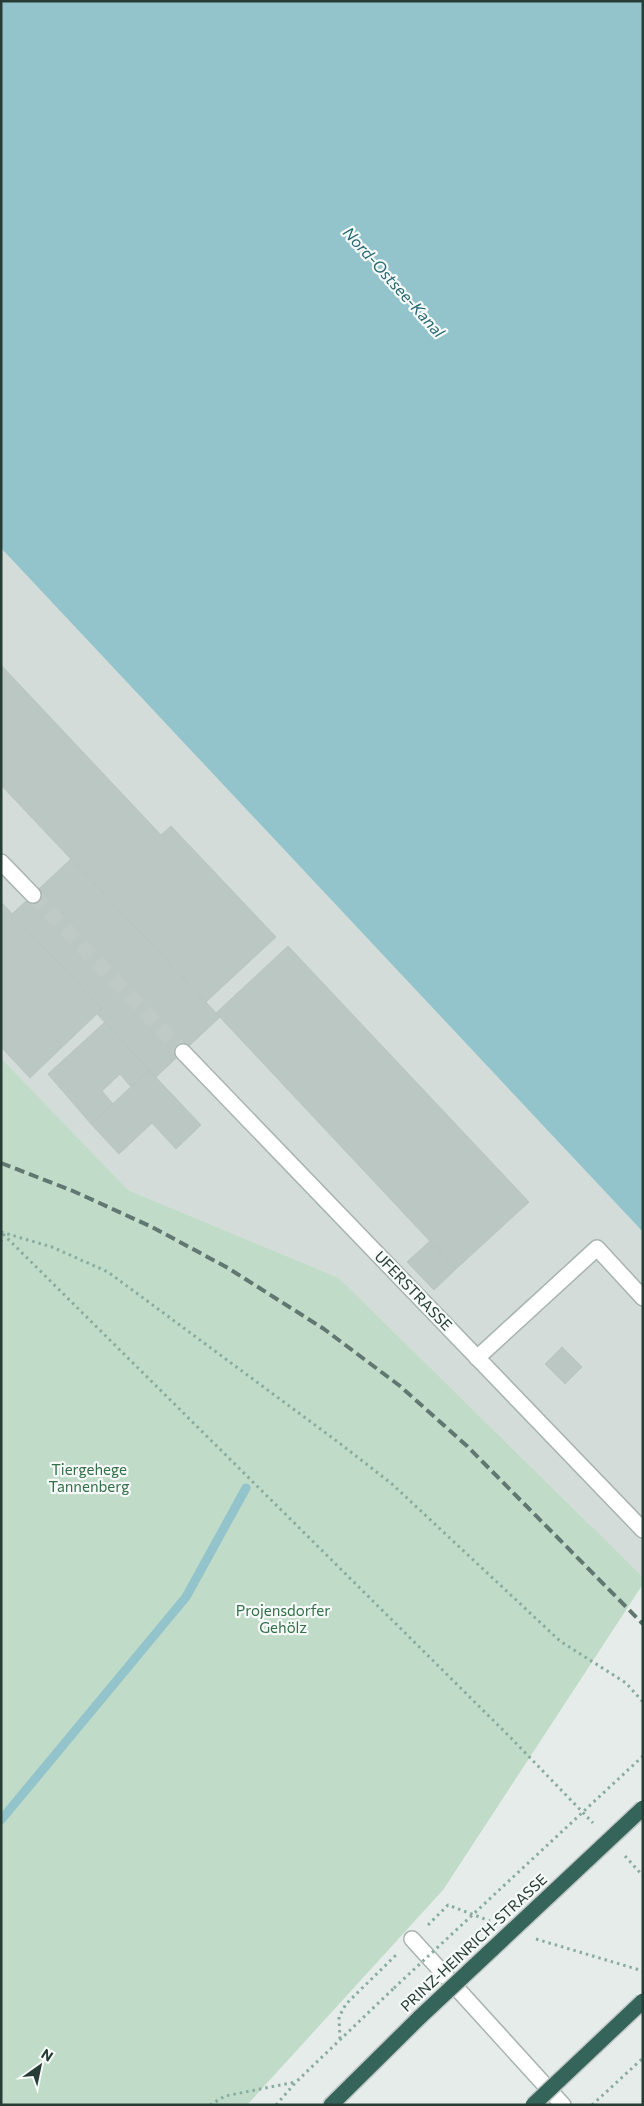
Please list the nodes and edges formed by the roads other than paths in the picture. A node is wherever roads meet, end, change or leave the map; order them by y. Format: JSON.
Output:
{"nodes":[{"id":1,"x":1,"y":862,"type":"edge"},
{"id":2,"x":32,"y":895,"type":"tunnel mouth"},
{"id":3,"x":183,"y":1052,"type":"tunnel mouth"},
{"id":4,"x":643,"y":1298,"type":"edge"},
{"id":5,"x":478,"y":1358,"type":"junction"},
{"id":6,"x":643,"y":1530,"type":"edge"},
{"id":7,"x":643,"y":1808,"type":"edge"},
{"id":8,"x":412,"y":1939,"type":"dead end"},
{"id":9,"x":643,"y":2002,"type":"edge"},
{"id":10,"x":331,"y":2105,"type":"edge"},
{"id":11,"x":533,"y":2105,"type":"edge"},
{"id":12,"x":563,"y":2105,"type":"edge"}],
"edges":[{"from":1,"to":2,"type":"street"},
{"from":3,"to":5,"type":"street","name":"UFERSTRASSE"},
{"from":4,"to":5,"type":"street"},
{"from":5,"to":6,"type":"street","name":"UFERSTRASSE"},
{"from":7,"to":10,"type":"highway","name":"PRINZ-HEINRICH-STRASSE","bridge":true},
{"from":8,"to":12,"type":"street"},
{"from":9,"to":11,"type":"highway","bridge":true}]}
